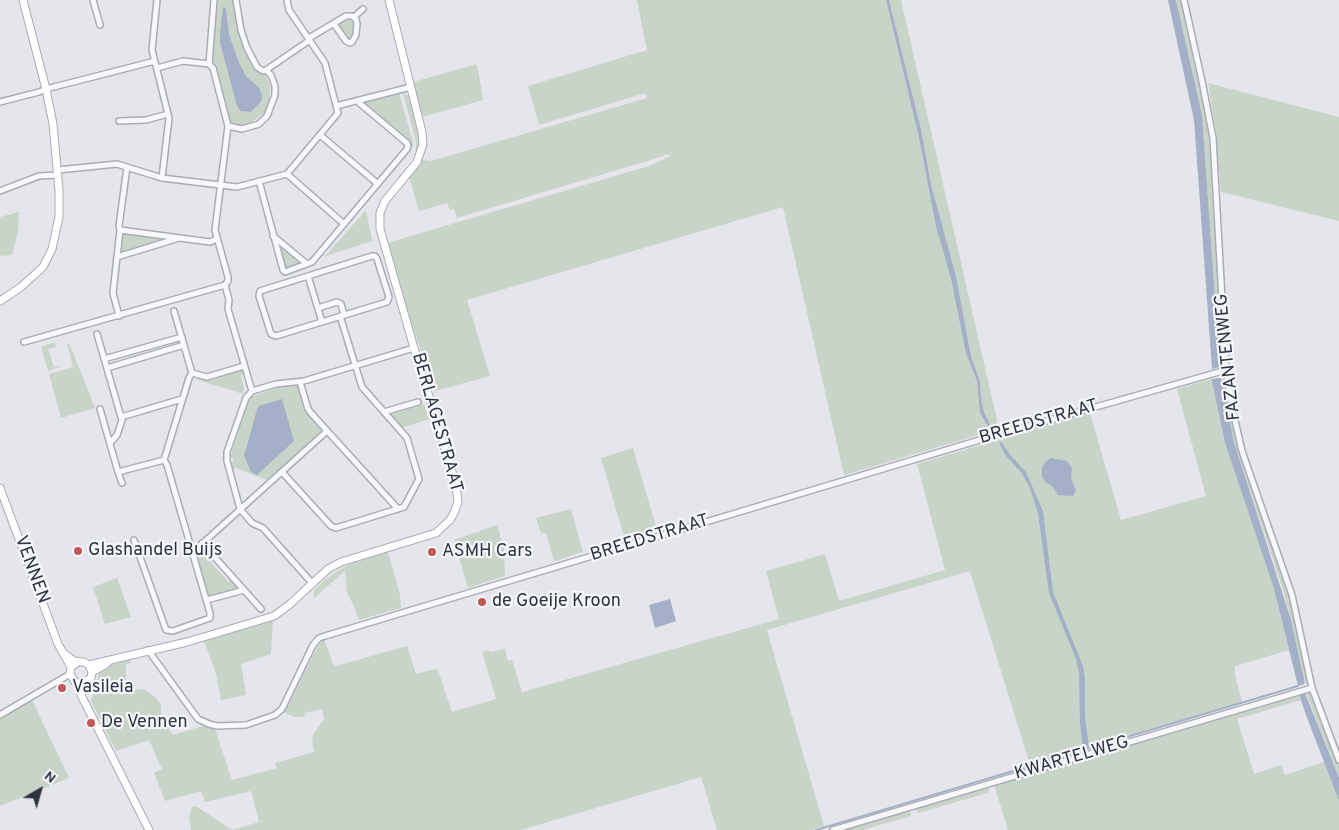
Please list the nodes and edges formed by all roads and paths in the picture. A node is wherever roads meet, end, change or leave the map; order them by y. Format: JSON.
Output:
{"nodes":[{"id":1,"x":23,"y":0,"type":"edge"},
{"id":2,"x":93,"y":0,"type":"edge"},
{"id":3,"x":157,"y":0,"type":"edge"},
{"id":4,"x":214,"y":0,"type":"edge"},
{"id":5,"x":236,"y":0,"type":"edge"},
{"id":6,"x":287,"y":0,"type":"edge"},
{"id":7,"x":389,"y":0,"type":"edge"},
{"id":8,"x":1184,"y":0,"type":"edge"},
{"id":9,"x":363,"y":9,"type":"dead end"},
{"id":10,"x":354,"y":17,"type":"junction"},
{"id":11,"x":334,"y":24,"type":"junction"},
{"id":12,"x":100,"y":25,"type":"dead end"},
{"id":13,"x":309,"y":39,"type":"junction"},
{"id":14,"x":154,"y":61,"type":"junction"},
{"id":15,"x":209,"y":64,"type":"junction"},
{"id":16,"x":156,"y":68,"type":"junction"},
{"id":17,"x":266,"y":70,"type":"junction"},
{"id":18,"x":411,"y":87,"type":"junction"},
{"id":19,"x":46,"y":88,"type":"junction"},
{"id":20,"x":357,"y":101,"type":"junction"},
{"id":21,"x":0,"y":102,"type":"edge"},
{"id":22,"x":336,"y":106,"type":"junction"},
{"id":23,"x":168,"y":114,"type":"junction"},
{"id":24,"x":119,"y":121,"type":"dead end"},
{"id":25,"x":228,"y":126,"type":"junction"},
{"id":26,"x":320,"y":135,"type":"junction"},
{"id":27,"x":127,"y":167,"type":"junction"},
{"id":28,"x":58,"y":172,"type":"junction"},
{"id":29,"x":287,"y":174,"type":"junction"},
{"id":30,"x":162,"y":178,"type":"junction"},
{"id":31,"x":259,"y":181,"type":"junction"},
{"id":32,"x":378,"y":184,"type":"junction"},
{"id":33,"x":220,"y":186,"type":"junction"},
{"id":34,"x":0,"y":191,"type":"edge"},
{"id":35,"x":344,"y":224,"type":"junction"},
{"id":36,"x":120,"y":230,"type":"junction"},
{"id":37,"x":273,"y":235,"type":"junction"},
{"id":38,"x":180,"y":238,"type":"junction"},
{"id":39,"x":217,"y":239,"type":"junction"},
{"id":40,"x":117,"y":257,"type":"junction"},
{"id":41,"x":307,"y":264,"type":"junction"},
{"id":42,"x":308,"y":276,"type":"junction"},
{"id":43,"x":225,"y":285,"type":"junction"},
{"id":44,"x":0,"y":301,"type":"edge"},
{"id":45,"x":318,"y":308,"type":"junction"},
{"id":46,"x":174,"y":311,"type":"dead end"},
{"id":47,"x":119,"y":316,"type":"junction"},
{"id":48,"x":342,"y":316,"type":"junction"},
{"id":49,"x":322,"y":322,"type":"junction"},
{"id":50,"x":97,"y":334,"type":"dead end"},
{"id":51,"x":182,"y":337,"type":"junction"},
{"id":52,"x":24,"y":342,"type":"dead end"},
{"id":53,"x":184,"y":345,"type":"junction"},
{"id":54,"x":414,"y":348,"type":"junction"},
{"id":55,"x":104,"y":359,"type":"junction"},
{"id":56,"x":355,"y":365,"type":"junction"},
{"id":57,"x":244,"y":366,"type":"junction"},
{"id":58,"x":107,"y":368,"type":"junction"},
{"id":59,"x":1226,"y":370,"type":"junction"},
{"id":60,"x":192,"y":373,"type":"junction"},
{"id":61,"x":300,"y":382,"type":"junction"},
{"id":62,"x":252,"y":391,"type":"junction"},
{"id":63,"x":182,"y":399,"type":"junction"},
{"id":64,"x":418,"y":402,"type":"dead end"},
{"id":65,"x":100,"y":409,"type":"dead end"},
{"id":66,"x":384,"y":412,"type":"junction"},
{"id":67,"x":121,"y":417,"type":"junction"},
{"id":68,"x":327,"y":431,"type":"junction"},
{"id":69,"x":110,"y":443,"type":"junction"},
{"id":70,"x":164,"y":460,"type":"junction"},
{"id":71,"x":118,"y":472,"type":"junction"},
{"id":72,"x":282,"y":472,"type":"junction"},
{"id":73,"x":122,"y":483,"type":"dead end"},
{"id":74,"x":0,"y":488,"type":"edge"},
{"id":75,"x":240,"y":509,"type":"junction"},
{"id":76,"x":398,"y":510,"type":"junction"},
{"id":77,"x":134,"y":540,"type":"dead end"},
{"id":78,"x":202,"y":543,"type":"junction"},
{"id":79,"x":193,"y":552,"type":"junction"},
{"id":80,"x":312,"y":583,"type":"junction"},
{"id":81,"x":244,"y":590,"type":"junction"},
{"id":82,"x":207,"y":600,"type":"junction"},
{"id":83,"x":261,"y":609,"type":"dead end"},
{"id":84,"x":148,"y":650,"type":"junction"},
{"id":85,"x":62,"y":652,"type":"junction"},
{"id":86,"x":78,"y":662,"type":"junction"},
{"id":87,"x":91,"y":669,"type":"junction"},
{"id":88,"x":71,"y":671,"type":"junction"},
{"id":89,"x":82,"y":683,"type":"junction"},
{"id":90,"x":1312,"y":688,"type":"junction"},
{"id":91,"x":0,"y":715,"type":"edge"},
{"id":92,"x":1339,"y":760,"type":"edge"},
{"id":93,"x":149,"y":830,"type":"edge"},
{"id":94,"x":832,"y":830,"type":"edge"}],
"edges":[{"from":1,"to":19,"type":"street"},
{"from":2,"to":12,"type":"street"},
{"from":3,"to":14,"type":"street"},
{"from":4,"to":15,"type":"street"},
{"from":5,"to":17,"type":"street"},
{"from":6,"to":13,"type":"street"},
{"from":7,"to":18,"type":"street","name":"BERLAGESTRAAT"},
{"from":8,"to":59,"type":"street","name":"FAZANTENWEG"},
{"from":9,"to":10,"type":"street"},
{"from":10,"to":11,"type":"street"},
{"from":10,"to":11,"type":"street"},
{"from":11,"to":13,"type":"street"},
{"from":13,"to":17,"type":"street"},
{"from":13,"to":22,"type":"street"},
{"from":14,"to":16,"type":"street"},
{"from":14,"to":19,"type":"street"},
{"from":15,"to":16,"type":"street"},
{"from":15,"to":25,"type":"street"},
{"from":16,"to":23,"type":"street"},
{"from":17,"to":25,"type":"street"},
{"from":18,"to":20,"type":"street"},
{"from":18,"to":54,"type":"street","name":"BERLAGESTRAAT"},
{"from":19,"to":21,"type":"street"},
{"from":19,"to":28,"type":"street"},
{"from":20,"to":22,"type":"street"},
{"from":20,"to":32,"type":"street"},
{"from":22,"to":26,"type":"street"},
{"from":23,"to":24,"type":"street"},
{"from":23,"to":30,"type":"street"},
{"from":25,"to":33,"type":"street"},
{"from":26,"to":29,"type":"street"},
{"from":26,"to":32,"type":"street"},
{"from":27,"to":28,"type":"street"},
{"from":27,"to":30,"type":"street"},
{"from":27,"to":36,"type":"street"},
{"from":28,"to":34,"type":"street"},
{"from":28,"to":44,"type":"street"},
{"from":29,"to":31,"type":"street"},
{"from":29,"to":35,"type":"street"},
{"from":30,"to":33,"type":"street"},
{"from":31,"to":33,"type":"street"},
{"from":31,"to":37,"type":"street"},
{"from":32,"to":35,"type":"street"},
{"from":33,"to":39,"type":"street"},
{"from":35,"to":41,"type":"street"},
{"from":36,"to":38,"type":"street"},
{"from":36,"to":40,"type":"street"},
{"from":37,"to":41,"type":"street"},
{"from":37,"to":41,"type":"street"},
{"from":38,"to":39,"type":"street"},
{"from":38,"to":40,"type":"street"},
{"from":39,"to":43,"type":"street"},
{"from":40,"to":47,"type":"street"},
{"from":42,"to":45,"type":"street"},
{"from":42,"to":48,"type":"street"},
{"from":42,"to":49,"type":"street"},
{"from":43,"to":47,"type":"street"},
{"from":43,"to":57,"type":"street"},
{"from":45,"to":48,"type":"street"},
{"from":45,"to":49,"type":"street"},
{"from":46,"to":51,"type":"street"},
{"from":47,"to":52,"type":"street"},
{"from":48,"to":49,"type":"street"},
{"from":48,"to":56,"type":"street"},
{"from":50,"to":55,"type":"street"},
{"from":51,"to":53,"type":"street"},
{"from":51,"to":55,"type":"street"},
{"from":53,"to":58,"type":"street"},
{"from":53,"to":60,"type":"street"},
{"from":54,"to":56,"type":"street"},
{"from":54,"to":80,"type":"street","name":"BERLAGESTRAAT"},
{"from":55,"to":58,"type":"street"},
{"from":56,"to":61,"type":"street"},
{"from":56,"to":66,"type":"street"},
{"from":57,"to":60,"type":"street"},
{"from":57,"to":62,"type":"street"},
{"from":58,"to":67,"type":"street"},
{"from":59,"to":84,"type":"street","name":"BREEDSTRAAT"},
{"from":59,"to":90,"type":"street","name":"FAZANTENWEG"},
{"from":60,"to":63,"type":"street"},
{"from":61,"to":62,"type":"street"},
{"from":61,"to":68,"type":"street"},
{"from":62,"to":75,"type":"street"},
{"from":63,"to":67,"type":"street"},
{"from":63,"to":70,"type":"street"},
{"from":64,"to":66,"type":"street"},
{"from":65,"to":69,"type":"street"},
{"from":66,"to":76,"type":"street"},
{"from":67,"to":69,"type":"street"},
{"from":68,"to":72,"type":"street"},
{"from":68,"to":76,"type":"street"},
{"from":69,"to":71,"type":"street"},
{"from":70,"to":71,"type":"street"},
{"from":70,"to":79,"type":"street"},
{"from":71,"to":73,"type":"street"},
{"from":72,"to":75,"type":"street"},
{"from":72,"to":76,"type":"street"},
{"from":74,"to":85,"type":"street","name":"VENNEN"},
{"from":75,"to":78,"type":"street"},
{"from":75,"to":80,"type":"street"},
{"from":77,"to":82,"type":"street"},
{"from":78,"to":79,"type":"street"},
{"from":78,"to":81,"type":"street"},
{"from":79,"to":82,"type":"street"},
{"from":80,"to":84,"type":"street","name":"BERLAGESTRAAT"},
{"from":81,"to":82,"type":"street"},
{"from":81,"to":83,"type":"street"},
{"from":84,"to":87,"type":"street","name":"BERLAGESTRAAT"},
{"from":85,"to":86,"type":"street"},
{"from":85,"to":88,"type":"street","name":"VENNEN"},
{"from":86,"to":87,"type":"street"},
{"from":86,"to":88,"type":"street"},
{"from":87,"to":89,"type":"street"},
{"from":88,"to":89,"type":"street"},
{"from":88,"to":91,"type":"street"},
{"from":89,"to":93,"type":"street"},
{"from":90,"to":92,"type":"street","name":"FAZANTENWEG"},
{"from":90,"to":94,"type":"street","name":"KWARTELWEG"}]}
